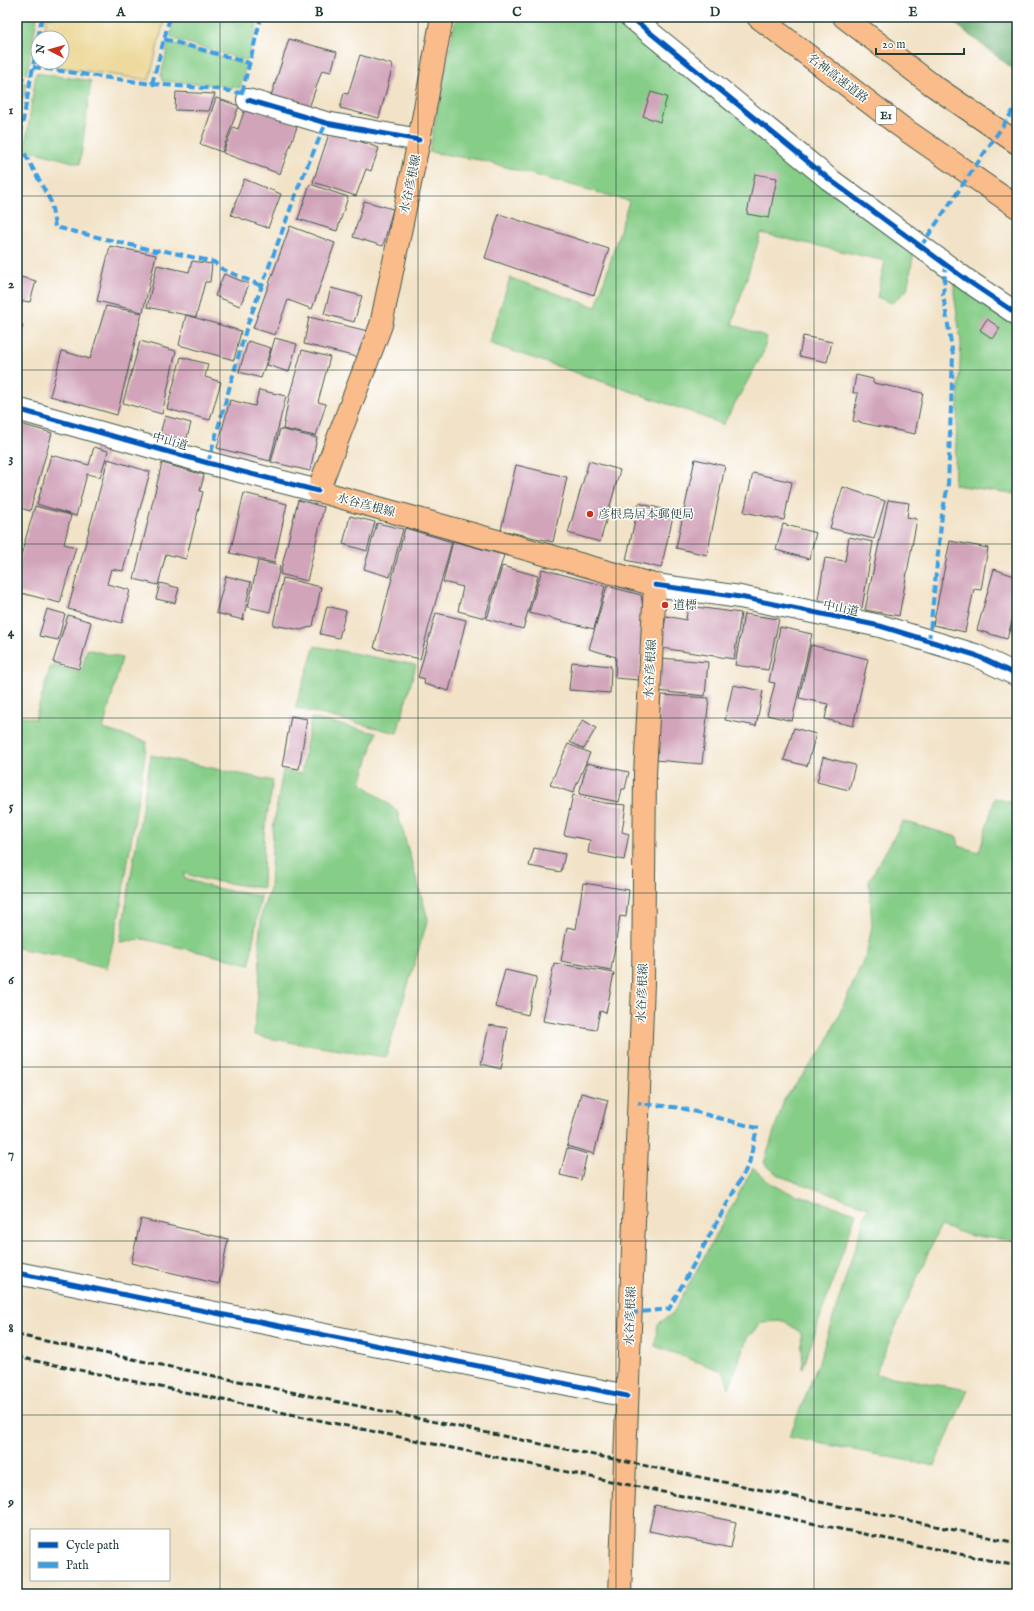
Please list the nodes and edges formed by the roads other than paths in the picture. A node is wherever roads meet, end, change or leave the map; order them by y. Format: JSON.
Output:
{"nodes":[{"id":1,"x":442,"y":17,"type":"edge"},
{"id":2,"x":631,"y":17,"type":"edge"},
{"id":3,"x":758,"y":17,"type":"edge"},
{"id":4,"x":844,"y":17,"type":"edge"},
{"id":5,"x":248,"y":100,"type":"dead end"},
{"id":6,"x":419,"y":140,"type":"junction"},
{"id":7,"x":1017,"y":143,"type":"edge"},
{"id":8,"x":1017,"y":207,"type":"edge"},
{"id":9,"x":1017,"y":314,"type":"edge"},
{"id":10,"x":17,"y":409,"type":"edge"},
{"id":11,"x":318,"y":492,"type":"junction"},
{"id":12,"x":655,"y":584,"type":"junction"},
{"id":13,"x":1017,"y":676,"type":"edge"},
{"id":14,"x":17,"y":1273,"type":"edge"},
{"id":15,"x":627,"y":1396,"type":"junction"},
{"id":16,"x":620,"y":1594,"type":"edge"}],
"edges":[{"from":1,"to":6,"type":"main road","name":"水谷彦根線"},
{"from":2,"to":9,"type":"street"},
{"from":3,"to":8,"type":"main road","name":"名神高速道路","number":"E1"},
{"from":4,"to":7,"type":"main road"},
{"from":5,"to":6,"type":"street"},
{"from":6,"to":11,"type":"main road","name":"水谷彦根線"},
{"from":10,"to":11,"type":"street","name":"中山道"},
{"from":11,"to":12,"type":"main road","name":"水谷彦根線"},
{"from":12,"to":13,"type":"street","name":"中山道"},
{"from":12,"to":15,"type":"main road","name":"水谷彦根線"},
{"from":14,"to":15,"type":"street"},
{"from":15,"to":16,"type":"main road","name":"水谷彦根線"}]}
